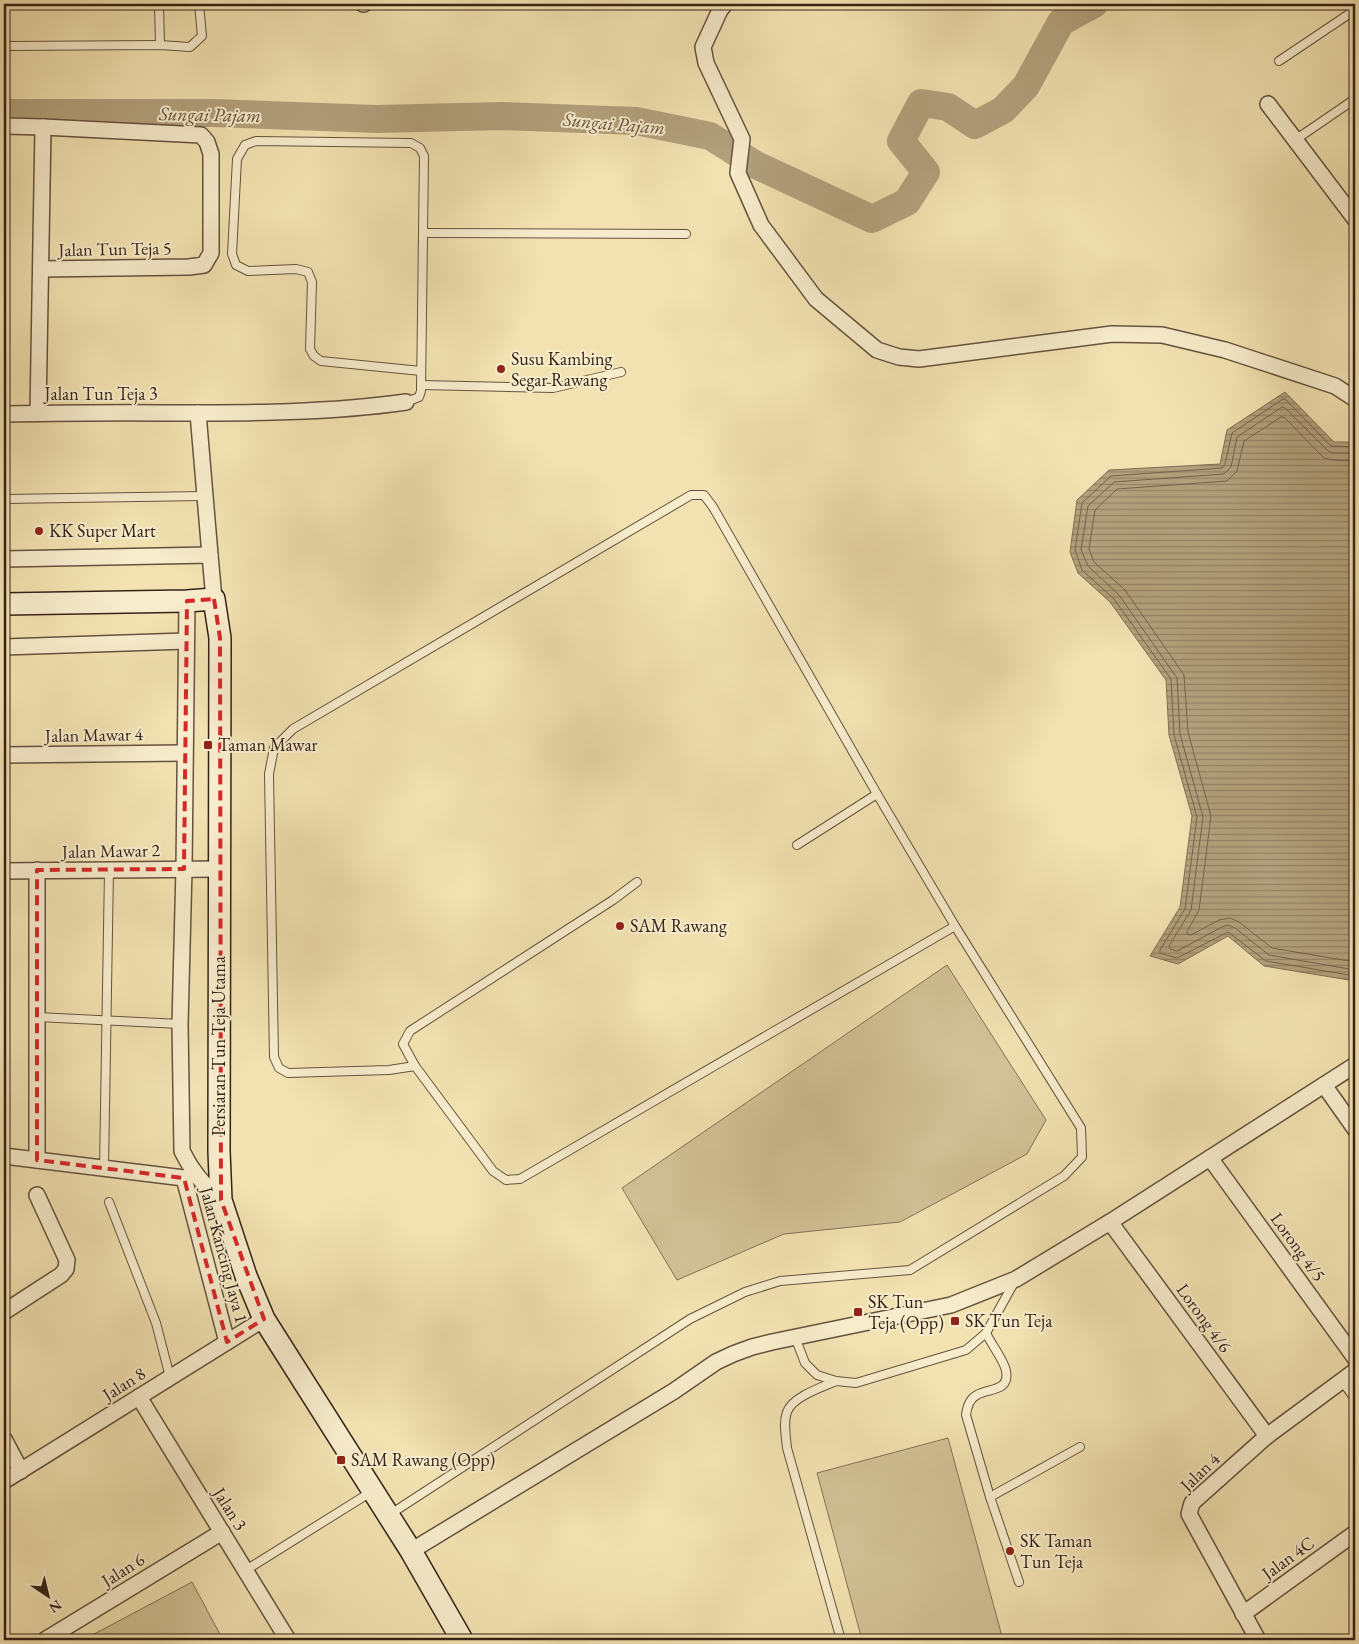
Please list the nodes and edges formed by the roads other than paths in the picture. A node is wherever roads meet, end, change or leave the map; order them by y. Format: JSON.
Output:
{"nodes":[{"id":1,"x":160,"y":4,"type":"edge"},
{"id":2,"x":199,"y":4,"type":"edge"},
{"id":3,"x":725,"y":4,"type":"edge"},
{"id":4,"x":1355,"y":10,"type":"edge"},
{"id":5,"x":160,"y":45,"type":"junction"},
{"id":6,"x":4,"y":46,"type":"edge"},
{"id":7,"x":1279,"y":61,"type":"dead end"},
{"id":8,"x":1355,"y":99,"type":"edge"},
{"id":9,"x":1268,"y":104,"type":"dead end"},
{"id":10,"x":4,"y":126,"type":"edge"},
{"id":11,"x":44,"y":127,"type":"junction"},
{"id":12,"x":1295,"y":140,"type":"junction"},
{"id":13,"x":1355,"y":220,"type":"edge"},
{"id":14,"x":424,"y":233,"type":"junction"},
{"id":15,"x":686,"y":234,"type":"dead end"},
{"id":16,"x":41,"y":269,"type":"junction"},
{"id":17,"x":421,"y":371,"type":"junction"},
{"id":18,"x":621,"y":372,"type":"dead end"},
{"id":19,"x":421,"y":385,"type":"junction"},
{"id":20,"x":1355,"y":399,"type":"edge"},
{"id":21,"x":406,"y":402,"type":"joint"},
{"id":22,"x":198,"y":413,"type":"junction"},
{"id":23,"x":4,"y":414,"type":"edge"},
{"id":24,"x":38,"y":414,"type":"junction"},
{"id":25,"x":205,"y":496,"type":"junction"},
{"id":26,"x":4,"y":499,"type":"edge"},
{"id":27,"x":210,"y":555,"type":"junction"},
{"id":28,"x":4,"y":559,"type":"edge"},
{"id":29,"x":214,"y":599,"type":"junction"},
{"id":30,"x":187,"y":601,"type":"junction"},
{"id":31,"x":4,"y":604,"type":"edge"},
{"id":32,"x":186,"y":641,"type":"junction"},
{"id":33,"x":4,"y":647,"type":"edge"},
{"id":34,"x":184,"y":753,"type":"junction"},
{"id":35,"x":4,"y":755,"type":"edge"},
{"id":36,"x":877,"y":794,"type":"junction"},
{"id":37,"x":797,"y":845,"type":"dead end"},
{"id":38,"x":219,"y":868,"type":"junction"},
{"id":39,"x":184,"y":869,"type":"junction"},
{"id":40,"x":37,"y":870,"type":"junction"},
{"id":41,"x":109,"y":870,"type":"junction"},
{"id":42,"x":4,"y":871,"type":"edge"},
{"id":43,"x":637,"y":882,"type":"dead end"},
{"id":44,"x":955,"y":926,"type":"junction"},
{"id":45,"x":37,"y":1017,"type":"junction"},
{"id":46,"x":106,"y":1020,"type":"junction"},
{"id":47,"x":180,"y":1024,"type":"junction"},
{"id":48,"x":1355,"y":1065,"type":"edge"},
{"id":49,"x":415,"y":1066,"type":"junction"},
{"id":50,"x":1324,"y":1085,"type":"junction"},
{"id":51,"x":1355,"y":1129,"type":"edge"},
{"id":52,"x":4,"y":1156,"type":"edge"},
{"id":53,"x":1210,"y":1158,"type":"junction"},
{"id":54,"x":37,"y":1160,"type":"junction"},
{"id":55,"x":104,"y":1168,"type":"junction"},
{"id":56,"x":187,"y":1173,"type":"junction"},
{"id":57,"x":37,"y":1195,"type":"dead end"},
{"id":58,"x":221,"y":1200,"type":"junction"},
{"id":59,"x":109,"y":1202,"type":"dead end"},
{"id":60,"x":1110,"y":1222,"type":"junction"},
{"id":61,"x":1016,"y":1279,"type":"junction"},
{"id":62,"x":4,"y":1312,"type":"edge"},
{"id":63,"x":264,"y":1319,"type":"junction"},
{"id":64,"x":986,"y":1333,"type":"junction"},
{"id":65,"x":795,"y":1337,"type":"junction"},
{"id":66,"x":227,"y":1342,"type":"junction"},
{"id":67,"x":1355,"y":1358,"type":"edge"},
{"id":68,"x":1355,"y":1371,"type":"edge"},
{"id":69,"x":170,"y":1377,"type":"junction"},
{"id":70,"x":836,"y":1381,"type":"junction"},
{"id":71,"x":1342,"y":1381,"type":"junction"},
{"id":72,"x":139,"y":1397,"type":"junction"},
{"id":73,"x":1355,"y":1399,"type":"edge"},
{"id":74,"x":1267,"y":1436,"type":"junction"},
{"id":75,"x":4,"y":1439,"type":"edge"},
{"id":76,"x":1080,"y":1447,"type":"dead end"},
{"id":77,"x":21,"y":1471,"type":"junction"},
{"id":78,"x":4,"y":1481,"type":"edge"},
{"id":79,"x":373,"y":1491,"type":"junction"},
{"id":80,"x":990,"y":1497,"type":"junction"},
{"id":81,"x":389,"y":1516,"type":"junction"},
{"id":82,"x":222,"y":1532,"type":"junction"},
{"id":83,"x":1355,"y":1533,"type":"edge"},
{"id":84,"x":411,"y":1551,"type":"junction"},
{"id":85,"x":246,"y":1570,"type":"junction"},
{"id":86,"x":1019,"y":1582,"type":"dead end"},
{"id":87,"x":1243,"y":1614,"type":"junction"},
{"id":88,"x":45,"y":1640,"type":"edge"},
{"id":89,"x":288,"y":1640,"type":"edge"},
{"id":90,"x":462,"y":1640,"type":"edge"},
{"id":91,"x":841,"y":1640,"type":"edge"},
{"id":92,"x":1258,"y":1640,"type":"edge"}],
"edges":[{"from":1,"to":5,"type":"lane"},
{"from":2,"to":5,"type":"lane"},
{"from":3,"to":20,"type":"street"},
{"from":4,"to":7,"type":"lane"},
{"from":5,"to":6,"type":"lane"},
{"from":8,"to":12,"type":"lane"},
{"from":9,"to":12,"type":"street"},
{"from":10,"to":11,"type":"street"},
{"from":11,"to":16,"type":"street"},
{"from":11,"to":16,"type":"street","name":"Jalan Tun Teja 5"},
{"from":12,"to":13,"type":"street"},
{"from":14,"to":15,"type":"lane"},
{"from":14,"to":17,"type":"lane"},
{"from":14,"to":17,"type":"lane"},
{"from":16,"to":24,"type":"street"},
{"from":17,"to":19,"type":"lane"},
{"from":18,"to":19,"type":"lane"},
{"from":19,"to":21,"type":"lane"},
{"from":21,"to":22,"type":"street","name":"Jalan Tun Teja 3"},
{"from":22,"to":24,"type":"street","name":"Jalan Tun Teja 3"},
{"from":22,"to":25,"type":"street"},
{"from":23,"to":24,"type":"street","name":"Jalan Tun Teja 3"},
{"from":25,"to":26,"type":"lane"},
{"from":25,"to":27,"type":"street"},
{"from":27,"to":28,"type":"street"},
{"from":27,"to":29,"type":"street"},
{"from":29,"to":30,"type":"street"},
{"from":29,"to":38,"type":"street","name":"Persiaran Tun Teja Utama"},
{"from":30,"to":31,"type":"street"},
{"from":30,"to":32,"type":"street","name":"Jalan Kancing Jaya 1"},
{"from":32,"to":33,"type":"street"},
{"from":32,"to":34,"type":"street","name":"Jalan Kancing Jaya 1"},
{"from":34,"to":35,"type":"street","name":"Jalan Mawar 4"},
{"from":34,"to":39,"type":"street","name":"Jalan Kancing Jaya 1"},
{"from":36,"to":37,"type":"lane"},
{"from":36,"to":44,"type":"lane"},
{"from":36,"to":49,"type":"lane"},
{"from":38,"to":39,"type":"street","name":"Jalan Mawar 2"},
{"from":38,"to":58,"type":"street","name":"Persiaran Tun Teja Utama"},
{"from":39,"to":41,"type":"street","name":"Jalan Mawar 2"},
{"from":39,"to":47,"type":"street","name":"Jalan Kancing Jaya 1"},
{"from":40,"to":41,"type":"street","name":"Jalan Mawar 2"},
{"from":40,"to":42,"type":"street","name":"Jalan Mawar 2"},
{"from":40,"to":45,"type":"street"},
{"from":41,"to":46,"type":"lane"},
{"from":43,"to":49,"type":"lane"},
{"from":44,"to":49,"type":"lane"},
{"from":44,"to":81,"type":"lane"},
{"from":45,"to":46,"type":"lane"},
{"from":45,"to":54,"type":"street"},
{"from":46,"to":47,"type":"lane"},
{"from":46,"to":55,"type":"lane"},
{"from":47,"to":56,"type":"street","name":"Jalan Kancing Jaya 1"},
{"from":48,"to":50,"type":"street"},
{"from":50,"to":51,"type":"street"},
{"from":50,"to":53,"type":"street"},
{"from":52,"to":54,"type":"street"},
{"from":53,"to":60,"type":"street"},
{"from":53,"to":67,"type":"street","name":"Lorong 4/5"},
{"from":54,"to":55,"type":"street"},
{"from":55,"to":56,"type":"street"},
{"from":56,"to":58,"type":"street"},
{"from":56,"to":66,"type":"street","name":"Jalan Kancing Jaya 1"},
{"from":57,"to":62,"type":"street"},
{"from":58,"to":63,"type":"street","name":"Persiaran Tun Teja Utama"},
{"from":59,"to":69,"type":"lane"},
{"from":60,"to":61,"type":"street"},
{"from":60,"to":74,"type":"street","name":"Lorong 4/6"},
{"from":61,"to":64,"type":"lane"},
{"from":61,"to":65,"type":"street"},
{"from":63,"to":66,"type":"street","name":"Jalan 8"},
{"from":63,"to":79,"type":"street","name":"Persiaran Tun Teja Utama"},
{"from":64,"to":70,"type":"lane"},
{"from":64,"to":80,"type":"lane"},
{"from":65,"to":70,"type":"lane"},
{"from":65,"to":84,"type":"street"},
{"from":66,"to":69,"type":"street","name":"Jalan 8"},
{"from":68,"to":71,"type":"street","name":"Jalan 4"},
{"from":69,"to":72,"type":"street","name":"Jalan 8"},
{"from":70,"to":91,"type":"lane"},
{"from":71,"to":73,"type":"lane"},
{"from":71,"to":74,"type":"street","name":"Jalan 4"},
{"from":72,"to":77,"type":"street","name":"Jalan 8"},
{"from":72,"to":82,"type":"street","name":"Jalan 3"},
{"from":74,"to":87,"type":"street","name":"Jalan 4"},
{"from":75,"to":77,"type":"street"},
{"from":76,"to":80,"type":"lane"},
{"from":77,"to":78,"type":"street","name":"Jalan 8"},
{"from":79,"to":81,"type":"street","name":"Persiaran Tun Teja Utama"},
{"from":79,"to":85,"type":"lane"},
{"from":80,"to":86,"type":"lane"},
{"from":81,"to":84,"type":"street","name":"Persiaran Tun Teja Utama"},
{"from":82,"to":85,"type":"street","name":"Jalan 3"},
{"from":82,"to":88,"type":"street","name":"Jalan 6"},
{"from":83,"to":87,"type":"street","name":"Jalan 4C"},
{"from":84,"to":90,"type":"street","name":"Persiaran Tun Teja Utama"},
{"from":85,"to":89,"type":"street","name":"Jalan 3"},
{"from":87,"to":92,"type":"street","name":"Jalan 4"}]}
